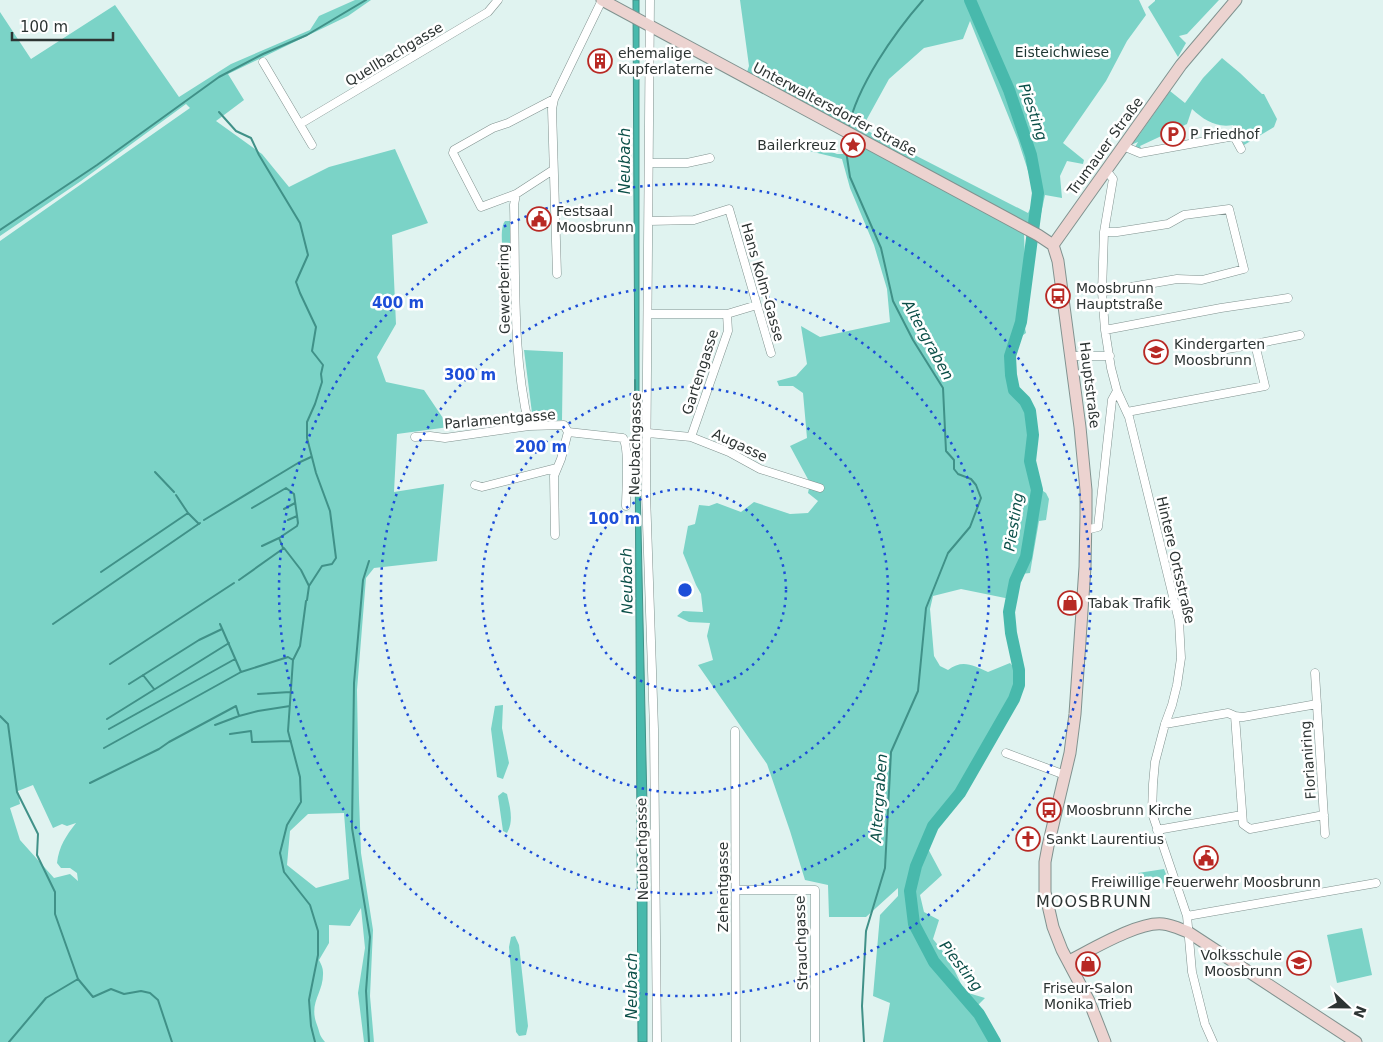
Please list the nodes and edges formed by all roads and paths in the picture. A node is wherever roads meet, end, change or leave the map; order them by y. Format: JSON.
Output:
{"nodes":[{"id":1,"x":498,"y":0,"type":"edge"},
{"id":2,"x":602,"y":0,"type":"edge"},
{"id":3,"x":650,"y":0,"type":"edge"},
{"id":4,"x":1231,"y":0,"type":"edge"},
{"id":5,"x":1236,"y":0,"type":"edge"},
{"id":6,"x":647,"y":24,"type":"junction"},
{"id":7,"x":263,"y":62,"type":"dead end"},
{"id":8,"x":1181,"y":65,"type":"junction"},
{"id":9,"x":554,"y":99,"type":"junction"},
{"id":10,"x":300,"y":124,"type":"junction"},
{"id":11,"x":312,"y":145,"type":"dead end"},
{"id":12,"x":1123,"y":146,"type":"junction"},
{"id":13,"x":1241,"y":149,"type":"dead end"},
{"id":14,"x":710,"y":158,"type":"dead end"},
{"id":15,"x":649,"y":163,"type":"junction"},
{"id":16,"x":553,"y":170,"type":"junction"},
{"id":17,"x":1106,"y":170,"type":"junction"},
{"id":18,"x":516,"y":194,"type":"junction"},
{"id":19,"x":649,"y":220,"type":"junction"},
{"id":20,"x":1104,"y":232,"type":"junction"},
{"id":21,"x":1053,"y":245,"type":"junction"},
{"id":22,"x":557,"y":274,"type":"dead end"},
{"id":23,"x":1102,"y":292,"type":"junction"},
{"id":24,"x":1288,"y":298,"type":"dead end"},
{"id":25,"x":757,"y":305,"type":"junction"},
{"id":26,"x":649,"y":314,"type":"junction"},
{"id":27,"x":727,"y":314,"type":"junction"},
{"id":28,"x":1105,"y":330,"type":"junction"},
{"id":29,"x":1300,"y":335,"type":"dead end"},
{"id":30,"x":1255,"y":344,"type":"junction"},
{"id":31,"x":1228,"y":349,"type":"dead end"},
{"id":32,"x":771,"y":353,"type":"dead end"},
{"id":33,"x":1071,"y":356,"type":"junction"},
{"id":34,"x":1110,"y":356,"type":"junction"},
{"id":35,"x":1117,"y":391,"type":"junction"},
{"id":36,"x":1127,"y":412,"type":"junction"},
{"id":37,"x":529,"y":426,"type":"junction"},
{"id":38,"x":568,"y":432,"type":"junction"},
{"id":39,"x":648,"y":433,"type":"junction"},
{"id":40,"x":414,"y":438,"type":"dead end"},
{"id":41,"x":691,"y":438,"type":"junction"},
{"id":42,"x":556,"y":468,"type":"junction"},
{"id":43,"x":475,"y":485,"type":"dead end"},
{"id":44,"x":820,"y":488,"type":"dead end"},
{"id":45,"x":626,"y":506,"type":"dead end"},
{"id":46,"x":1086,"y":530,"type":"junction"},
{"id":47,"x":555,"y":535,"type":"dead end"},
{"id":48,"x":1314,"y":673,"type":"dead end"},
{"id":49,"x":1317,"y":704,"type":"junction"},
{"id":50,"x":1235,"y":716,"type":"junction"},
{"id":51,"x":1164,"y":724,"type":"junction"},
{"id":52,"x":735,"y":731,"type":"dead end"},
{"id":53,"x":1006,"y":753,"type":"dead end"},
{"id":54,"x":1065,"y":775,"type":"junction"},
{"id":55,"x":1242,"y":815,"type":"junction"},
{"id":56,"x":1324,"y":815,"type":"junction"},
{"id":57,"x":1157,"y":830,"type":"junction"},
{"id":58,"x":1325,"y":834,"type":"dead end"},
{"id":59,"x":1376,"y":883,"type":"dead end"},
{"id":60,"x":736,"y":890,"type":"junction"},
{"id":61,"x":1187,"y":916,"type":"junction"},
{"id":62,"x":1188,"y":932,"type":"junction"},
{"id":63,"x":1069,"y":961,"type":"junction"},
{"id":64,"x":656,"y":1042,"type":"edge"},
{"id":65,"x":736,"y":1042,"type":"edge"},
{"id":66,"x":815,"y":1042,"type":"edge"},
{"id":67,"x":1104,"y":1042,"type":"edge"},
{"id":68,"x":1213,"y":1042,"type":"edge"},
{"id":69,"x":1356,"y":1042,"type":"edge"}],
"edges":[{"from":1,"to":10,"type":"street","name":"Quellbachgasse"},
{"from":2,"to":6,"type":"main road","name":"Unterwaltersdorfer Straße"},
{"from":2,"to":9,"type":"street"},
{"from":3,"to":6,"type":"street","name":"Neubachgasse"},
{"from":4,"to":8,"type":"main road","name":"Trumauer Straße"},
{"from":5,"to":8,"type":"main road","name":"Trumauer Straße"},
{"from":6,"to":15,"type":"street","name":"Neubachgasse"},
{"from":6,"to":21,"type":"main road","name":"Unterwaltersdorfer Straße"},
{"from":7,"to":10,"type":"street"},
{"from":8,"to":12,"type":"main road","name":"Trumauer Straße"},
{"from":9,"to":16,"type":"street"},
{"from":9,"to":18,"type":"street"},
{"from":10,"to":11,"type":"street"},
{"from":12,"to":13,"type":"street"},
{"from":12,"to":17,"type":"main road","name":"Trumauer Straße"},
{"from":14,"to":15,"type":"street"},
{"from":15,"to":19,"type":"street","name":"Neubachgasse"},
{"from":16,"to":18,"type":"street"},
{"from":16,"to":22,"type":"street"},
{"from":17,"to":20,"type":"street","name":"Hintere Ortsstraße"},
{"from":17,"to":21,"type":"main road","name":"Trumauer Straße"},
{"from":18,"to":37,"type":"street","name":"Gewerbering"},
{"from":19,"to":25,"type":"street","name":"Hans Kolm-Gasse"},
{"from":19,"to":26,"type":"street","name":"Neubachgasse"},
{"from":20,"to":23,"type":"street","name":"Hintere Ortsstraße"},
{"from":20,"to":23,"type":"street"},
{"from":21,"to":33,"type":"main road","name":"Hauptstraße"},
{"from":23,"to":28,"type":"street","name":"Hintere Ortsstraße"},
{"from":24,"to":28,"type":"street"},
{"from":25,"to":27,"type":"street"},
{"from":25,"to":32,"type":"street","name":"Hans Kolm-Gasse"},
{"from":26,"to":27,"type":"street"},
{"from":26,"to":39,"type":"street","name":"Neubachgasse"},
{"from":27,"to":41,"type":"street","name":"Gartengasse"},
{"from":28,"to":34,"type":"street","name":"Hintere Ortsstraße"},
{"from":29,"to":30,"type":"street"},
{"from":30,"to":31,"type":"street"},
{"from":30,"to":36,"type":"street"},
{"from":33,"to":34,"type":"street"},
{"from":33,"to":46,"type":"main road","name":"Hauptstraße"},
{"from":34,"to":35,"type":"street","name":"Hintere Ortsstraße"},
{"from":35,"to":36,"type":"street","name":"Hintere Ortsstraße"},
{"from":35,"to":46,"type":"street","name":"Hauptstraße"},
{"from":36,"to":51,"type":"street","name":"Hintere Ortsstraße"},
{"from":37,"to":38,"type":"street","name":"Parlamentgasse"},
{"from":37,"to":40,"type":"street","name":"Parlamentgasse"},
{"from":38,"to":42,"type":"street","name":"Parlamentgasse"},
{"from":38,"to":45,"type":"street"},
{"from":39,"to":41,"type":"street","name":"Augasse"},
{"from":39,"to":64,"type":"street","name":"Neubachgasse"},
{"from":41,"to":44,"type":"street","name":"Augasse"},
{"from":42,"to":43,"type":"street"},
{"from":42,"to":47,"type":"street","name":"Parlamentgasse"},
{"from":46,"to":54,"type":"main road","name":"Hauptstraße"},
{"from":48,"to":49,"type":"street","name":"Florianiring"},
{"from":49,"to":50,"type":"street","name":"Florianiring"},
{"from":49,"to":56,"type":"street","name":"Florianiring"},
{"from":50,"to":51,"type":"street","name":"Florianiring"},
{"from":50,"to":55,"type":"street"},
{"from":51,"to":57,"type":"street","name":"Hintere Ortsstraße"},
{"from":52,"to":60,"type":"street","name":"Zehentgasse"},
{"from":53,"to":54,"type":"street"},
{"from":54,"to":63,"type":"main road","name":"Hauptstraße"},
{"from":55,"to":56,"type":"street","name":"Florianiring"},
{"from":55,"to":57,"type":"street"},
{"from":56,"to":58,"type":"street","name":"Florianiring"},
{"from":57,"to":61,"type":"street","name":"Hintere Ortsstraße"},
{"from":59,"to":61,"type":"street"},
{"from":60,"to":65,"type":"street","name":"Zehentgasse"},
{"from":60,"to":66,"type":"street","name":"Strauchgasse"},
{"from":61,"to":62,"type":"street","name":"Hintere Ortsstraße"},
{"from":62,"to":63,"type":"main road"},
{"from":62,"to":68,"type":"street","name":"Hintere Ortsstraße"},
{"from":62,"to":69,"type":"main road"},
{"from":63,"to":67,"type":"main road"}]}
